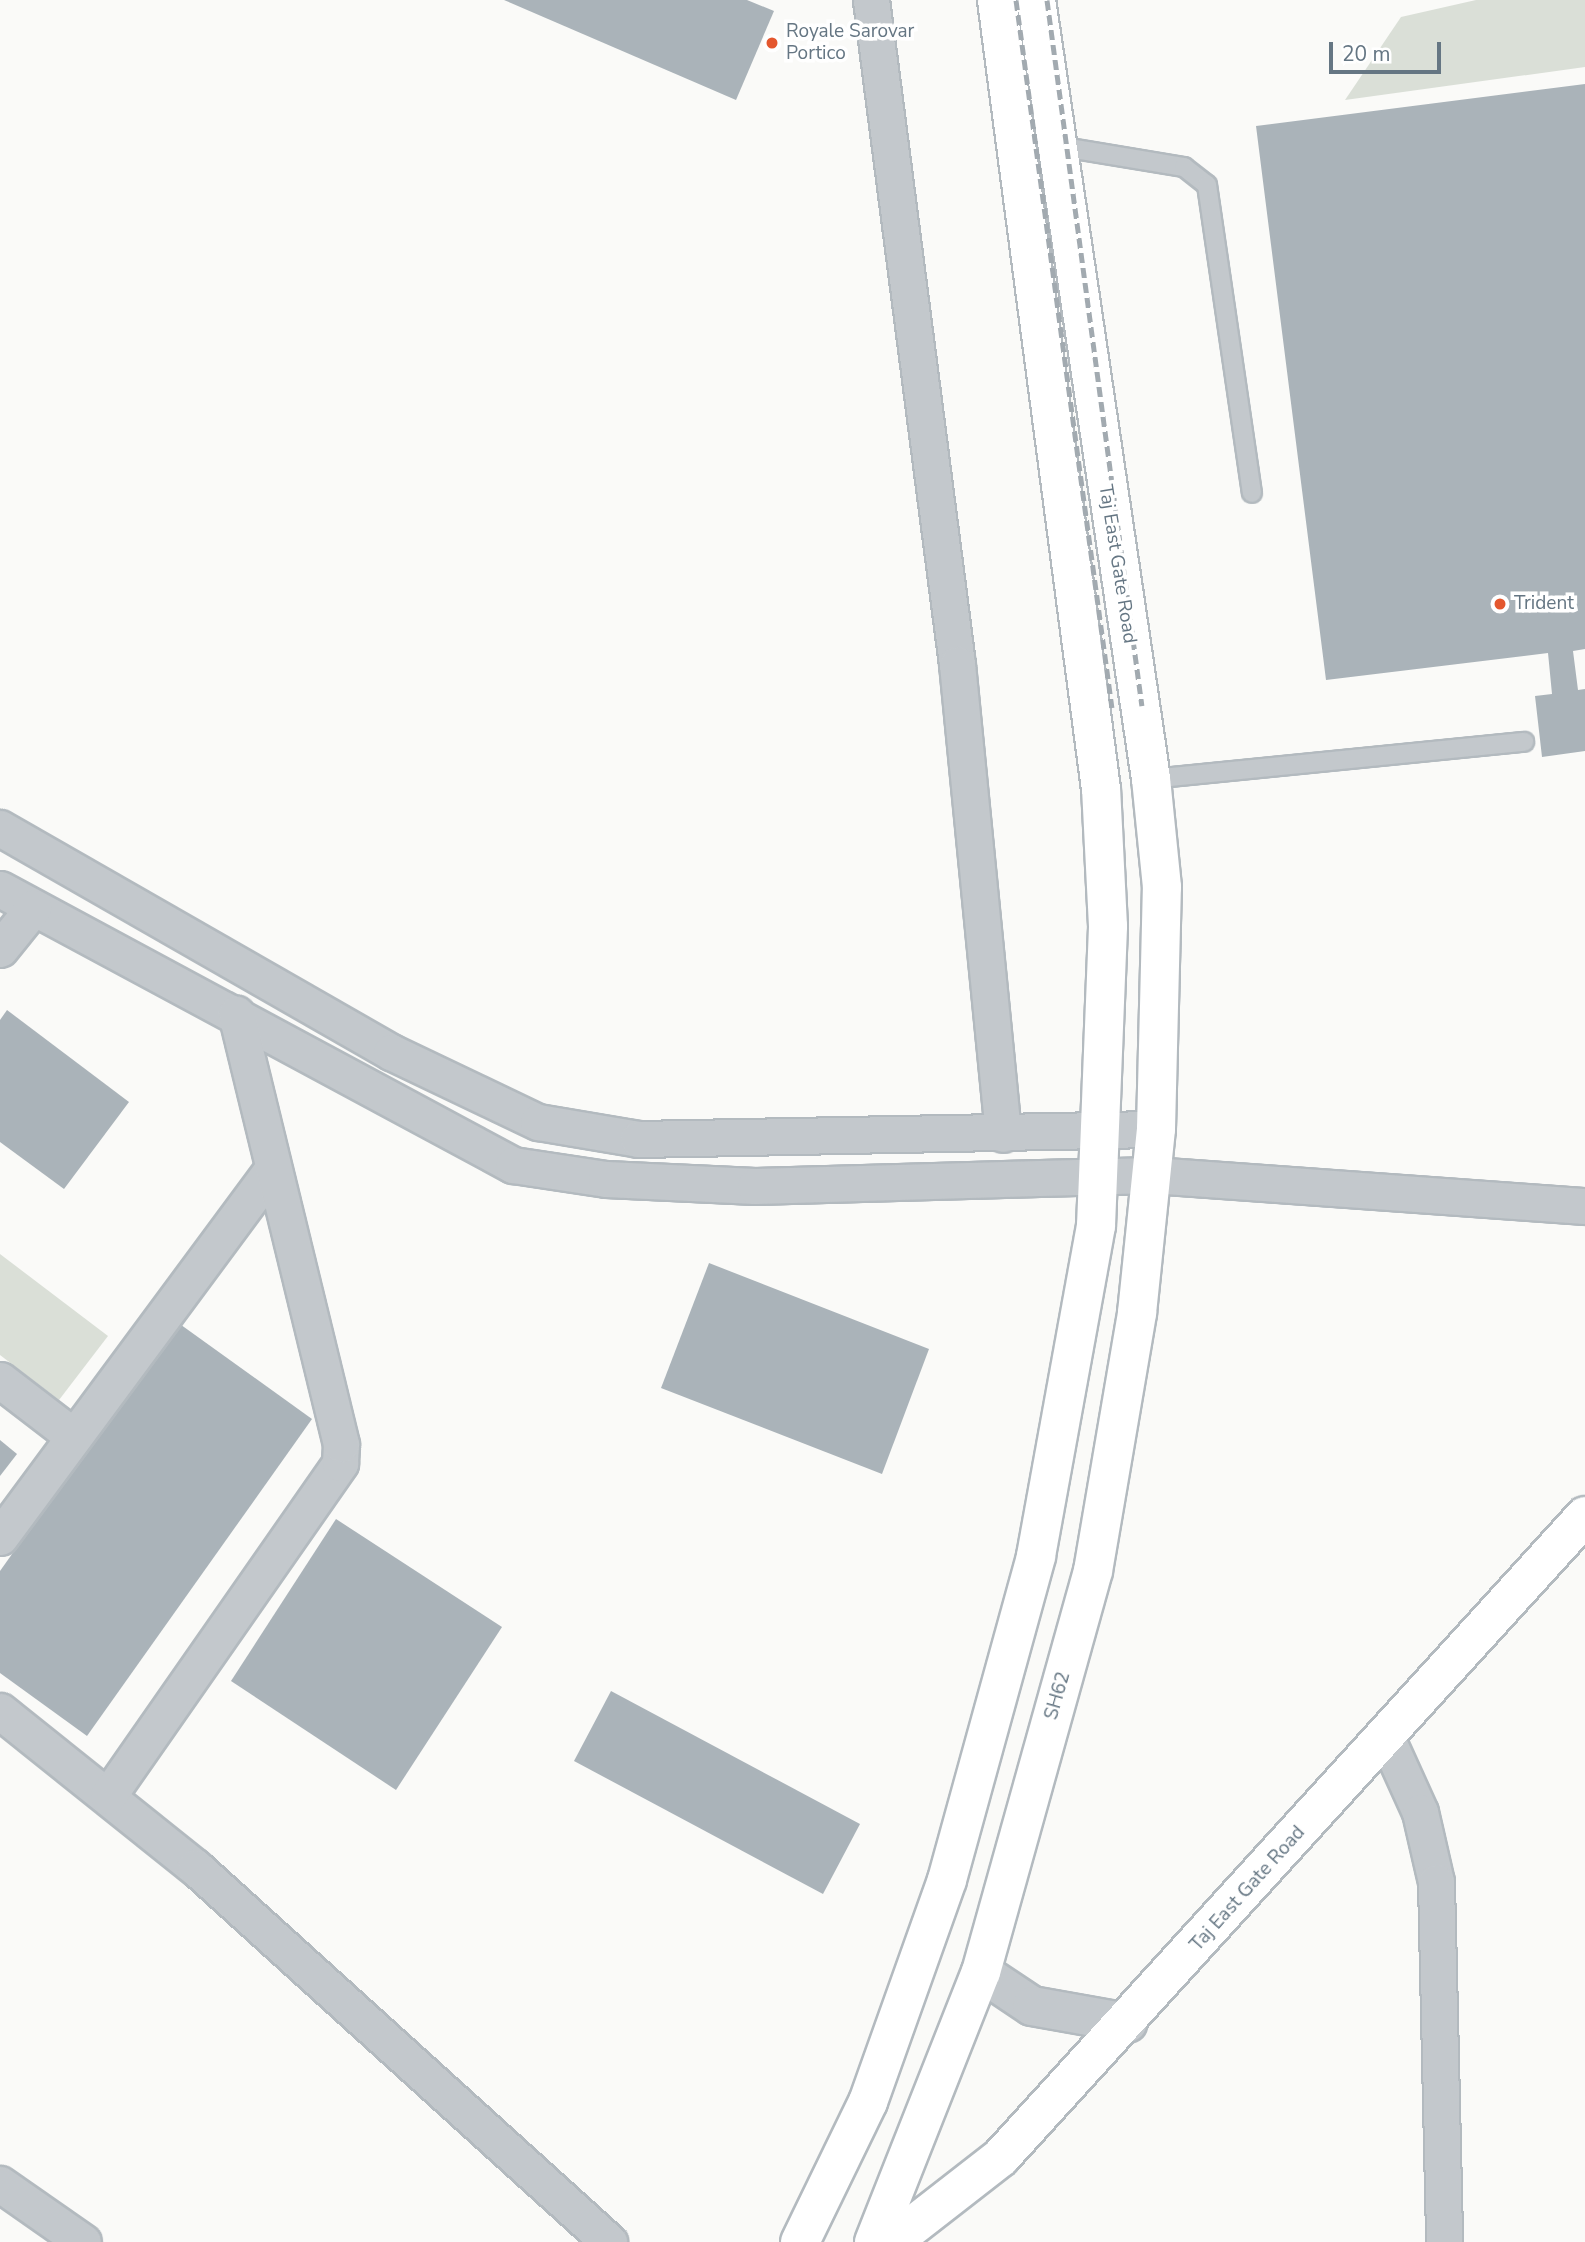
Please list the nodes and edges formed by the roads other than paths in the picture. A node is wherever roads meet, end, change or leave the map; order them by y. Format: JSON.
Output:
{"nodes":[{"id":1,"x":872,"y":0,"type":"edge"},
{"id":2,"x":997,"y":0,"type":"edge"},
{"id":3,"x":1036,"y":0,"type":"edge"},
{"id":4,"x":1057,"y":146,"type":"junction"},
{"id":5,"x":1252,"y":493,"type":"dead end"},
{"id":6,"x":1524,"y":742,"type":"dead end"},
{"id":7,"x":1151,"y":779,"type":"junction"},
{"id":8,"x":0,"y":828,"type":"edge"},
{"id":9,"x":0,"y":889,"type":"edge"},
{"id":10,"x":33,"y":908,"type":"junction"},
{"id":11,"x":0,"y":950,"type":"edge"},
{"id":12,"x":236,"y":1014,"type":"junction"},
{"id":13,"x":1156,"y":1129,"type":"junction"},
{"id":14,"x":1102,"y":1130,"type":"junction"},
{"id":15,"x":1003,"y":1134,"type":"junction"},
{"id":16,"x":272,"y":1169,"type":"junction"},
{"id":17,"x":1152,"y":1175,"type":"junction"},
{"id":18,"x":1100,"y":1176,"type":"junction"},
{"id":19,"x":1585,"y":1206,"type":"edge"},
{"id":20,"x":0,"y":1380,"type":"edge"},
{"id":21,"x":73,"y":1436,"type":"junction"},
{"id":22,"x":1585,"y":1516,"type":"edge"},
{"id":23,"x":0,"y":1537,"type":"edge"},
{"id":24,"x":0,"y":1711,"type":"edge"},
{"id":25,"x":1386,"y":1737,"type":"junction"},
{"id":26,"x":108,"y":1796,"type":"junction"},
{"id":27,"x":981,"y":1972,"type":"junction"},
{"id":28,"x":1127,"y":2023,"type":"junction"},
{"id":29,"x":0,"y":2185,"type":"edge"},
{"id":30,"x":83,"y":2242,"type":"edge"},
{"id":31,"x":609,"y":2242,"type":"edge"},
{"id":32,"x":800,"y":2242,"type":"edge"},
{"id":33,"x":874,"y":2242,"type":"edge"},
{"id":34,"x":892,"y":2242,"type":"edge"},
{"id":35,"x":1444,"y":2242,"type":"edge"}],
"edges":[{"from":1,"to":15,"type":"street"},
{"from":2,"to":14,"type":"main road"},
{"from":3,"to":4,"type":"main road","name":"Taj East Gate Road","number":"SH62"},
{"from":4,"to":5,"type":"lane"},
{"from":4,"to":7,"type":"main road","name":"Taj East Gate Road","number":"SH62"},
{"from":6,"to":7,"type":"lane"},
{"from":7,"to":13,"type":"main road","name":"Taj East Gate Road","number":"SH62"},
{"from":8,"to":15,"type":"street"},
{"from":9,"to":10,"type":"street"},
{"from":10,"to":11,"type":"street"},
{"from":10,"to":12,"type":"street"},
{"from":12,"to":16,"type":"street"},
{"from":12,"to":18,"type":"street"},
{"from":13,"to":14,"type":"street"},
{"from":13,"to":17,"type":"main road","name":"SH62","number":"SH62"},
{"from":14,"to":15,"type":"street"},
{"from":14,"to":18,"type":"main road"},
{"from":16,"to":21,"type":"street"},
{"from":16,"to":26,"type":"street"},
{"from":17,"to":18,"type":"street"},
{"from":17,"to":19,"type":"street"},
{"from":17,"to":27,"type":"main road","name":"SH62","number":"SH62"},
{"from":18,"to":32,"type":"main road"},
{"from":20,"to":21,"type":"street"},
{"from":21,"to":23,"type":"street"},
{"from":22,"to":25,"type":"main road","name":"Taj East Gate Road"},
{"from":24,"to":26,"type":"street"},
{"from":25,"to":28,"type":"main road","name":"Taj East Gate Road"},
{"from":25,"to":35,"type":"street"},
{"from":26,"to":31,"type":"street"},
{"from":27,"to":28,"type":"street"},
{"from":27,"to":33,"type":"main road","name":"SH62","number":"SH62"},
{"from":28,"to":34,"type":"main road","name":"Taj East Gate Road"},
{"from":29,"to":30,"type":"street"}]}
